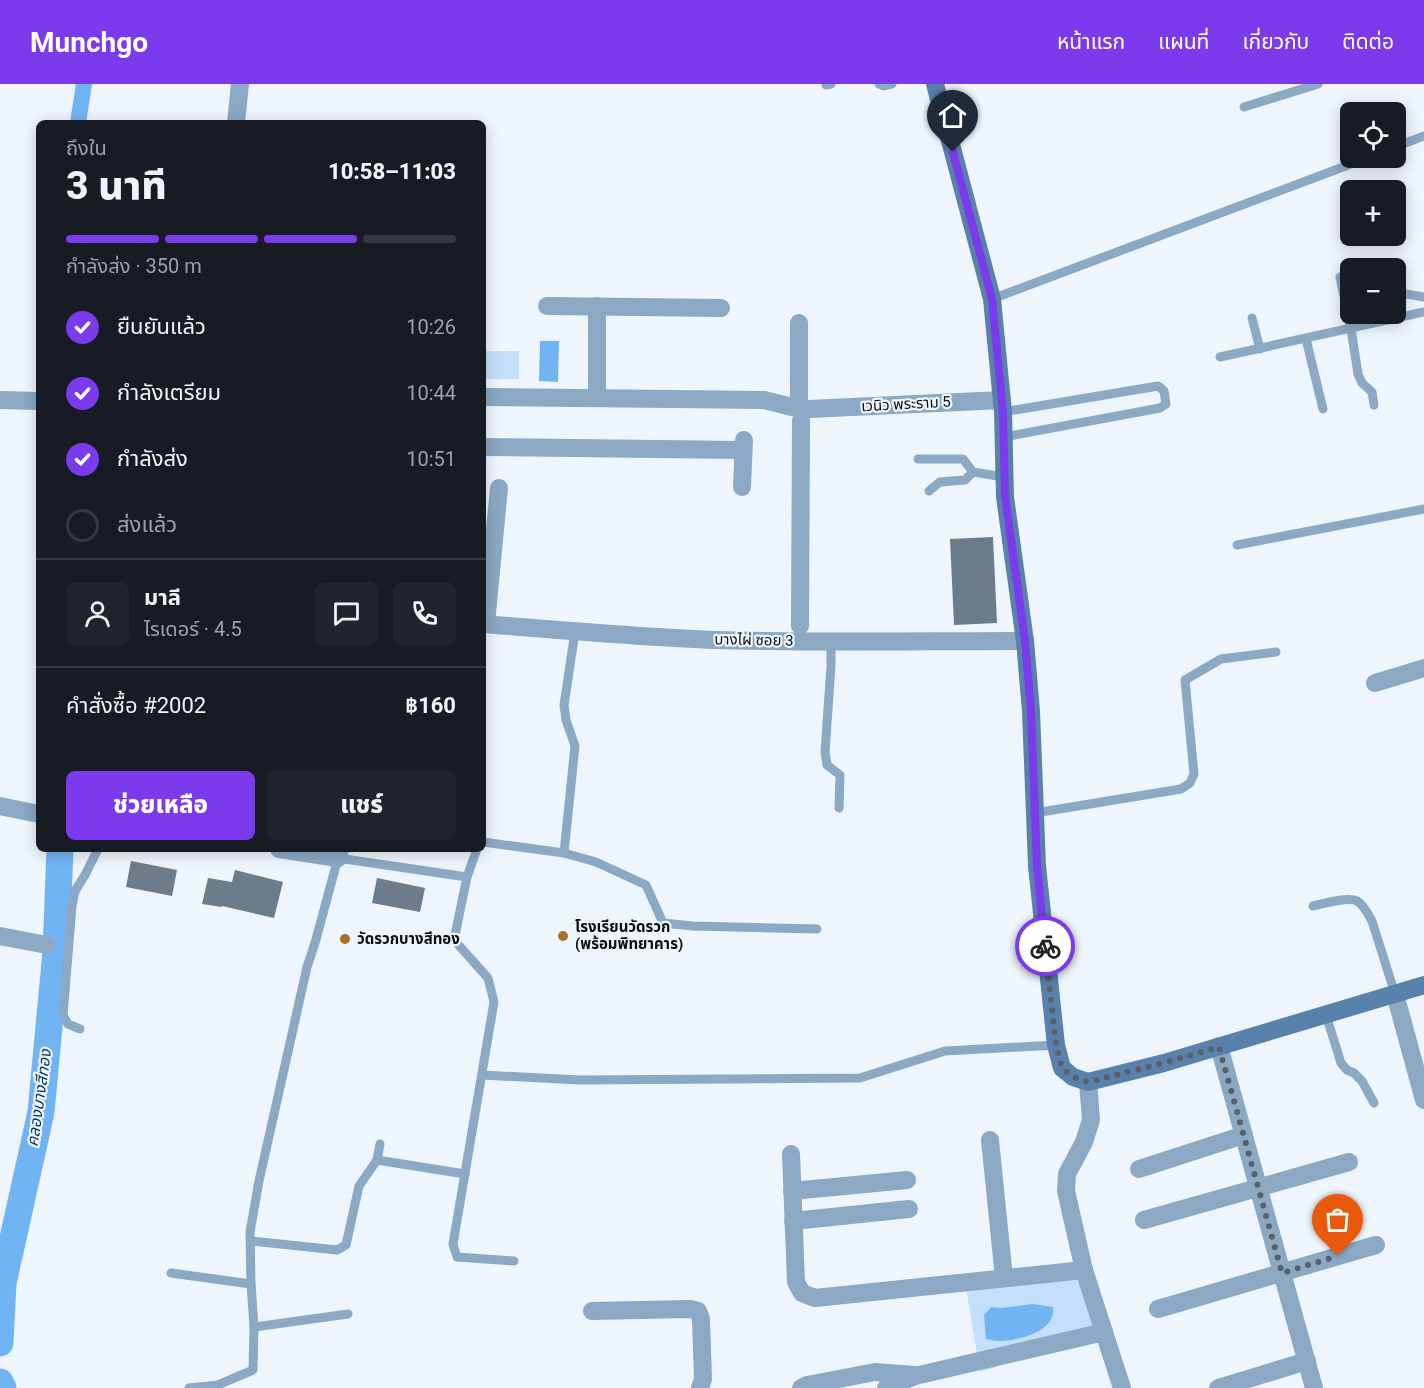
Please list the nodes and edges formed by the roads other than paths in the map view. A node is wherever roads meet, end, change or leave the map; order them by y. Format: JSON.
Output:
{"nodes":[{"id":1,"x":240,"y":84,"type":"edge"},
{"id":2,"x":879,"y":84,"type":"edge"},
{"id":3,"x":892,"y":84,"type":"edge"},
{"id":4,"x":935,"y":84,"type":"edge"},
{"id":5,"x":1318,"y":84,"type":"edge"},
{"id":6,"x":1244,"y":108,"type":"dead end"},
{"id":7,"x":236,"y":120,"type":"edge"},
{"id":8,"x":1424,"y":136,"type":"edge"},
{"id":9,"x":1406,"y":143,"type":"edge"},
{"id":10,"x":1340,"y":168,"type":"edge"},
{"id":11,"x":1406,"y":294,"type":"edge"},
{"id":12,"x":1424,"y":297,"type":"edge"},
{"id":13,"x":992,"y":299,"type":"junction"},
{"id":14,"x":547,"y":306,"type":"dead end"},
{"id":15,"x":597,"y":306,"type":"junction"},
{"id":16,"x":721,"y":308,"type":"dead end"},
{"id":17,"x":1424,"y":312,"type":"edge"},
{"id":18,"x":1252,"y":318,"type":"dead end"},
{"id":19,"x":799,"y":323,"type":"dead end"},
{"id":20,"x":1350,"y":324,"type":"edge"},
{"id":21,"x":1351,"y":329,"type":"junction"},
{"id":22,"x":1306,"y":339,"type":"junction"},
{"id":23,"x":1260,"y":349,"type":"junction"},
{"id":24,"x":1220,"y":357,"type":"dead end"},
{"id":25,"x":486,"y":397,"type":"edge"},
{"id":26,"x":597,"y":397,"type":"junction"},
{"id":27,"x":0,"y":400,"type":"edge"},
{"id":28,"x":36,"y":401,"type":"edge"},
{"id":29,"x":1374,"y":405,"type":"dead end"},
{"id":30,"x":1003,"y":406,"type":"junction"},
{"id":31,"x":800,"y":409,"type":"junction"},
{"id":32,"x":1323,"y":409,"type":"dead end"},
{"id":33,"x":1004,"y":437,"type":"junction"},
{"id":34,"x":486,"y":447,"type":"edge"},
{"id":35,"x":918,"y":459,"type":"dead end"},
{"id":36,"x":973,"y":472,"type":"junction"},
{"id":37,"x":1004,"y":477,"type":"junction"},
{"id":38,"x":742,"y":487,"type":"dead end"},
{"id":39,"x":499,"y":488,"type":"dead end"},
{"id":40,"x":929,"y":491,"type":"dead end"},
{"id":41,"x":1424,"y":509,"type":"edge"},
{"id":42,"x":1237,"y":545,"type":"dead end"},
{"id":43,"x":486,"y":614,"type":"edge"},
{"id":44,"x":486,"y":624,"type":"edge"},
{"id":45,"x":800,"y":626,"type":"dead end"},
{"id":46,"x":574,"y":632,"type":"junction"},
{"id":47,"x":831,"y":641,"type":"junction"},
{"id":48,"x":1025,"y":641,"type":"junction"},
{"id":49,"x":1276,"y":652,"type":"dead end"},
{"id":50,"x":1424,"y":668,"type":"edge"},
{"id":51,"x":1375,"y":684,"type":"dead end"},
{"id":52,"x":0,"y":806,"type":"edge"},
{"id":53,"x":839,"y":808,"type":"dead end"},
{"id":54,"x":36,"y":813,"type":"edge"},
{"id":55,"x":1035,"y":813,"type":"junction"},
{"id":56,"x":486,"y":842,"type":"edge"},
{"id":57,"x":96,"y":852,"type":"edge"},
{"id":58,"x":315,"y":852,"type":"edge"},
{"id":59,"x":476,"y":852,"type":"edge"},
{"id":60,"x":564,"y":853,"type":"junction"},
{"id":61,"x":339,"y":854,"type":"edge"},
{"id":62,"x":467,"y":877,"type":"junction"},
{"id":63,"x":1313,"y":906,"type":"dead end"},
{"id":64,"x":817,"y":929,"type":"dead end"},
{"id":65,"x":0,"y":936,"type":"edge"},
{"id":66,"x":47,"y":945,"type":"dead end"},
{"id":67,"x":1424,"y":985,"type":"edge"},
{"id":68,"x":1395,"y":994,"type":"junction"},
{"id":69,"x":1326,"y":1014,"type":"junction"},
{"id":70,"x":80,"y":1029,"type":"dead end"},
{"id":71,"x":1056,"y":1045,"type":"junction"},
{"id":72,"x":1219,"y":1047,"type":"junction"},
{"id":73,"x":482,"y":1075,"type":"junction"},
{"id":74,"x":1088,"y":1082,"type":"junction"},
{"id":75,"x":1424,"y":1100,"type":"edge"},
{"id":76,"x":1374,"y":1103,"type":"dead end"},
{"id":77,"x":1244,"y":1135,"type":"junction"},
{"id":78,"x":990,"y":1140,"type":"dead end"},
{"id":79,"x":380,"y":1144,"type":"dead end"},
{"id":80,"x":791,"y":1154,"type":"dead end"},
{"id":81,"x":377,"y":1160,"type":"junction"},
{"id":82,"x":1349,"y":1162,"type":"dead end"},
{"id":83,"x":1139,"y":1169,"type":"dead end"},
{"id":84,"x":465,"y":1174,"type":"junction"},
{"id":85,"x":907,"y":1180,"type":"dead end"},
{"id":86,"x":1258,"y":1188,"type":"junction"},
{"id":87,"x":792,"y":1191,"type":"junction"},
{"id":88,"x":909,"y":1209,"type":"dead end"},
{"id":89,"x":1144,"y":1220,"type":"dead end"},
{"id":90,"x":793,"y":1221,"type":"junction"},
{"id":91,"x":250,"y":1241,"type":"junction"},
{"id":92,"x":1376,"y":1245,"type":"dead end"},
{"id":93,"x":514,"y":1261,"type":"dead end"},
{"id":94,"x":1084,"y":1270,"type":"junction"},
{"id":95,"x":171,"y":1273,"type":"dead end"},
{"id":96,"x":1282,"y":1273,"type":"junction"},
{"id":97,"x":1004,"y":1278,"type":"junction"},
{"id":98,"x":251,"y":1284,"type":"junction"},
{"id":99,"x":1158,"y":1310,"type":"dead end"},
{"id":100,"x":592,"y":1311,"type":"dead end"},
{"id":101,"x":348,"y":1314,"type":"dead end"},
{"id":102,"x":254,"y":1327,"type":"junction"},
{"id":103,"x":1104,"y":1332,"type":"junction"},
{"id":104,"x":1307,"y":1361,"type":"junction"},
{"id":105,"x":915,"y":1376,"type":"junction"},
{"id":106,"x":218,"y":1386,"type":"edge"},
{"id":107,"x":189,"y":1388,"type":"edge"},
{"id":108,"x":700,"y":1388,"type":"edge"},
{"id":109,"x":801,"y":1388,"type":"edge"},
{"id":110,"x":886,"y":1388,"type":"edge"},
{"id":111,"x":1122,"y":1388,"type":"edge"},
{"id":112,"x":1218,"y":1388,"type":"edge"},
{"id":113,"x":1314,"y":1388,"type":"edge"}],
"edges":[{"from":1,"to":7,"type":"street"},
{"from":2,"to":3,"type":"lane"},
{"from":4,"to":13,"type":"street"},
{"from":5,"to":6,"type":"lane"},
{"from":8,"to":9,"type":"lane"},
{"from":10,"to":13,"type":"lane"},
{"from":11,"to":12,"type":"lane"},
{"from":13,"to":30,"type":"street"},
{"from":14,"to":15,"type":"street"},
{"from":15,"to":16,"type":"street"},
{"from":15,"to":26,"type":"street"},
{"from":17,"to":21,"type":"lane"},
{"from":18,"to":23,"type":"lane"},
{"from":19,"to":31,"type":"street"},
{"from":20,"to":21,"type":"lane"},
{"from":21,"to":22,"type":"lane"},
{"from":21,"to":29,"type":"lane"},
{"from":22,"to":23,"type":"lane"},
{"from":22,"to":32,"type":"lane"},
{"from":23,"to":24,"type":"lane"},
{"from":25,"to":26,"type":"street","name":"เวนิว พระราม 5"},
{"from":26,"to":31,"type":"street","name":"เวนิว พระราม 5"},
{"from":27,"to":28,"type":"street"},
{"from":30,"to":31,"type":"street","name":"เวนิว พระราม 5"},
{"from":30,"to":33,"type":"street"},
{"from":30,"to":33,"type":"lane"},
{"from":31,"to":45,"type":"street"},
{"from":33,"to":37,"type":"street"},
{"from":34,"to":38,"type":"street"},
{"from":35,"to":36,"type":"lane"},
{"from":36,"to":37,"type":"lane"},
{"from":36,"to":40,"type":"lane"},
{"from":37,"to":48,"type":"street"},
{"from":39,"to":43,"type":"street"},
{"from":41,"to":42,"type":"lane"},
{"from":44,"to":46,"type":"street","name":"บางไผ่ ซอย 3"},
{"from":46,"to":47,"type":"street","name":"บางไผ่ ซอย 3"},
{"from":46,"to":60,"type":"lane"},
{"from":47,"to":48,"type":"street","name":"บางไผ่ ซอย 3"},
{"from":47,"to":53,"type":"lane"},
{"from":48,"to":55,"type":"street"},
{"from":49,"to":55,"type":"lane"},
{"from":50,"to":51,"type":"street"},
{"from":52,"to":54,"type":"street"},
{"from":55,"to":71,"type":"street"},
{"from":56,"to":60,"type":"lane"},
{"from":57,"to":70,"type":"lane"},
{"from":58,"to":61,"type":"street"},
{"from":59,"to":62,"type":"lane"},
{"from":60,"to":64,"type":"lane"},
{"from":61,"to":62,"type":"lane"},
{"from":61,"to":91,"type":"lane"},
{"from":62,"to":73,"type":"lane"},
{"from":63,"to":68,"type":"lane"},
{"from":65,"to":66,"type":"street"},
{"from":67,"to":68,"type":"street"},
{"from":68,"to":69,"type":"street"},
{"from":68,"to":75,"type":"street"},
{"from":69,"to":72,"type":"street"},
{"from":69,"to":76,"type":"lane"},
{"from":71,"to":73,"type":"lane"},
{"from":71,"to":74,"type":"street"},
{"from":72,"to":74,"type":"street"},
{"from":72,"to":77,"type":"street"},
{"from":73,"to":84,"type":"lane"},
{"from":74,"to":94,"type":"street"},
{"from":77,"to":83,"type":"street"},
{"from":77,"to":86,"type":"street"},
{"from":78,"to":97,"type":"street"},
{"from":79,"to":81,"type":"lane"},
{"from":80,"to":87,"type":"street"},
{"from":81,"to":84,"type":"lane"},
{"from":81,"to":91,"type":"lane"},
{"from":82,"to":86,"type":"street"},
{"from":84,"to":93,"type":"lane"},
{"from":85,"to":87,"type":"street"},
{"from":86,"to":89,"type":"street"},
{"from":86,"to":96,"type":"street"},
{"from":87,"to":90,"type":"street"},
{"from":88,"to":90,"type":"street"},
{"from":90,"to":97,"type":"street"},
{"from":91,"to":98,"type":"lane"},
{"from":92,"to":96,"type":"street"},
{"from":94,"to":97,"type":"street"},
{"from":94,"to":103,"type":"street"},
{"from":95,"to":98,"type":"lane"},
{"from":96,"to":99,"type":"street"},
{"from":96,"to":104,"type":"street"},
{"from":98,"to":102,"type":"lane"},
{"from":100,"to":108,"type":"street"},
{"from":101,"to":102,"type":"lane"},
{"from":102,"to":106,"type":"lane"},
{"from":103,"to":105,"type":"street"},
{"from":103,"to":111,"type":"street"},
{"from":104,"to":112,"type":"street"},
{"from":104,"to":113,"type":"street"},
{"from":105,"to":109,"type":"street"},
{"from":105,"to":110,"type":"street"},
{"from":106,"to":107,"type":"lane"}]}
